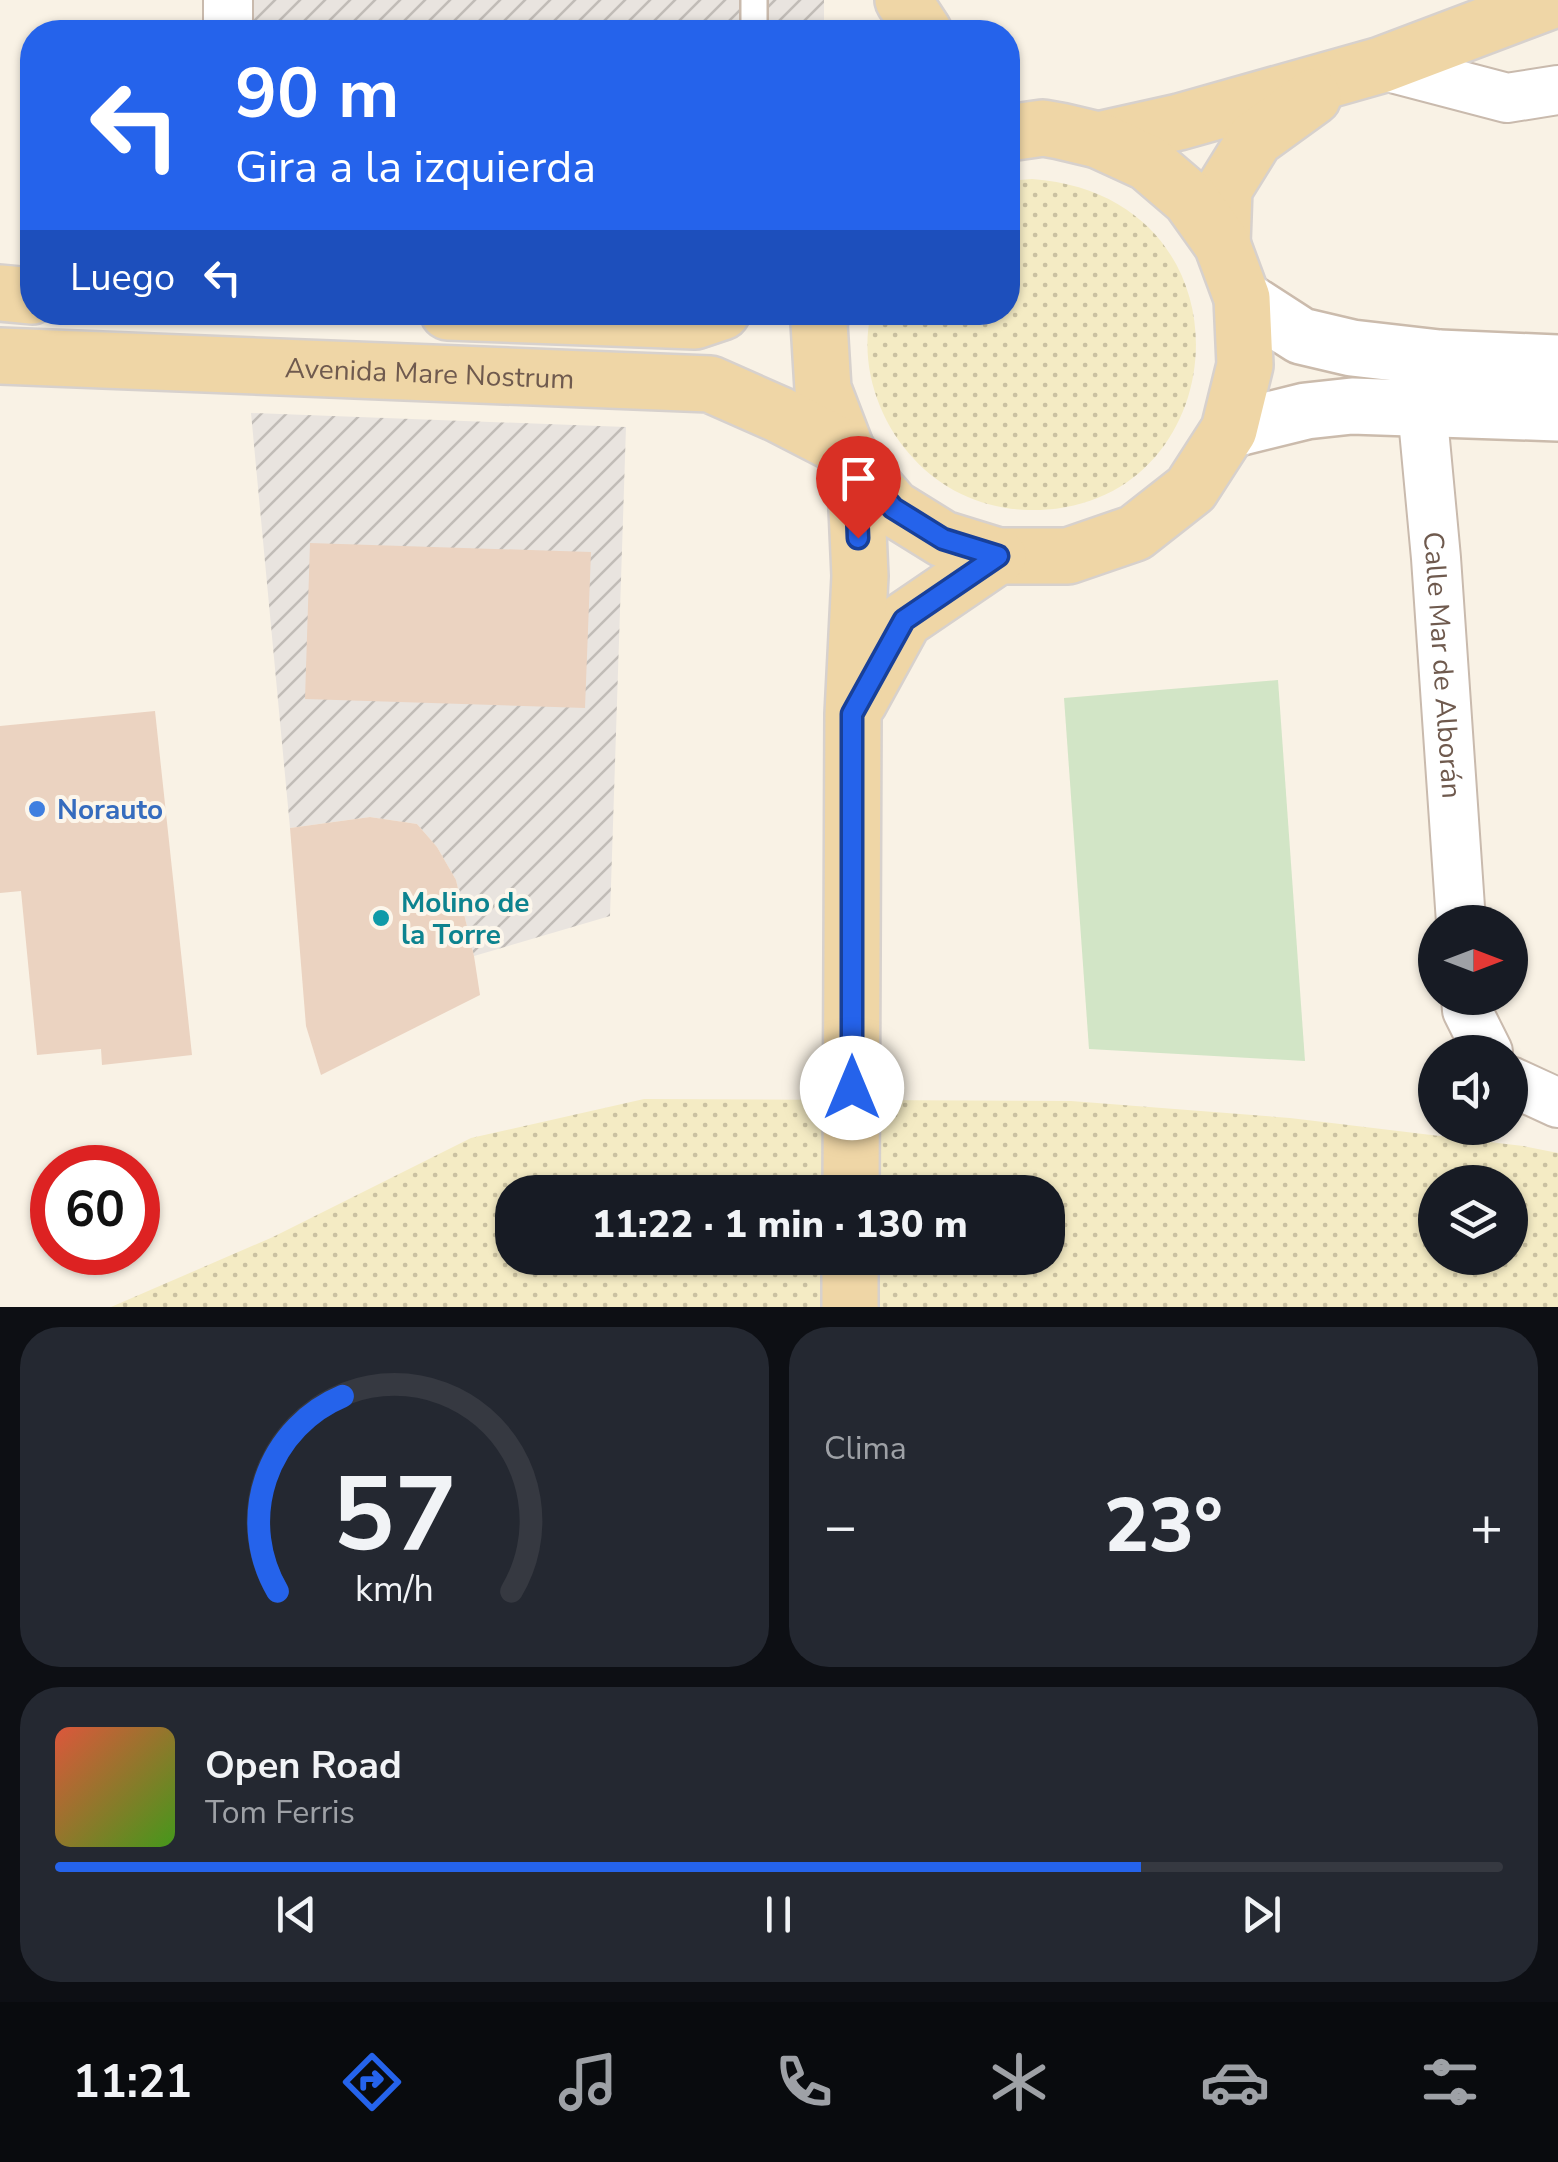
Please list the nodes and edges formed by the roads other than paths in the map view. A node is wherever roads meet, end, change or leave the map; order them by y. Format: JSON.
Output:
{"nodes":[{"id":1,"x":1552,"y":0,"type":"edge"},
{"id":2,"x":1360,"y":71,"type":"junction"},
{"id":3,"x":1558,"y":90,"type":"edge"},
{"id":4,"x":1020,"y":121,"type":"edge"},
{"id":5,"x":1098,"y":140,"type":"junction"},
{"id":6,"x":1222,"y":244,"type":"junction"},
{"id":7,"x":1242,"y":298,"type":"junction"},
{"id":8,"x":820,"y":325,"type":"edge"},
{"id":9,"x":0,"y":356,"type":"edge"},
{"id":10,"x":1558,"y":362,"type":"edge"},
{"id":11,"x":1422,"y":408,"type":"junction"},
{"id":12,"x":1558,"y":413,"type":"edge"},
{"id":13,"x":1229,"y":430,"type":"junction"},
{"id":14,"x":851,"y":457,"type":"junction"},
{"id":15,"x":998,"y":556,"type":"junction"},
{"id":16,"x":852,"y":714,"type":"junction"},
{"id":17,"x":1460,"y":905,"type":"edge"},
{"id":18,"x":1528,"y":1089,"type":"edge"},
{"id":19,"x":1558,"y":1104,"type":"edge"},
{"id":20,"x":851,"y":1175,"type":"edge"},
{"id":21,"x":850,"y":1275,"type":"edge"},
{"id":22,"x":850,"y":1307,"type":"edge"}],
"edges":[{"from":1,"to":2,"type":"main road"},
{"from":2,"to":3,"type":"street"},
{"from":2,"to":5,"type":"main road"},
{"from":2,"to":6,"type":"main road"},
{"from":4,"to":5,"type":"main road"},
{"from":5,"to":6,"type":"main road"},
{"from":6,"to":7,"type":"main road"},
{"from":7,"to":10,"type":"street"},
{"from":7,"to":13,"type":"main road"},
{"from":8,"to":14,"type":"main road"},
{"from":9,"to":14,"type":"main road","name":"Avenida Mare Nostrum"},
{"from":11,"to":12,"type":"street"},
{"from":11,"to":13,"type":"street"},
{"from":11,"to":17,"type":"street","name":"Calle Mar de Alborán"},
{"from":13,"to":15,"type":"main road"},
{"from":14,"to":15,"type":"main road"},
{"from":14,"to":16,"type":"main road"},
{"from":15,"to":16,"type":"main road"},
{"from":16,"to":20,"type":"main road"},
{"from":18,"to":19,"type":"street"},
{"from":21,"to":22,"type":"main road"}]}
